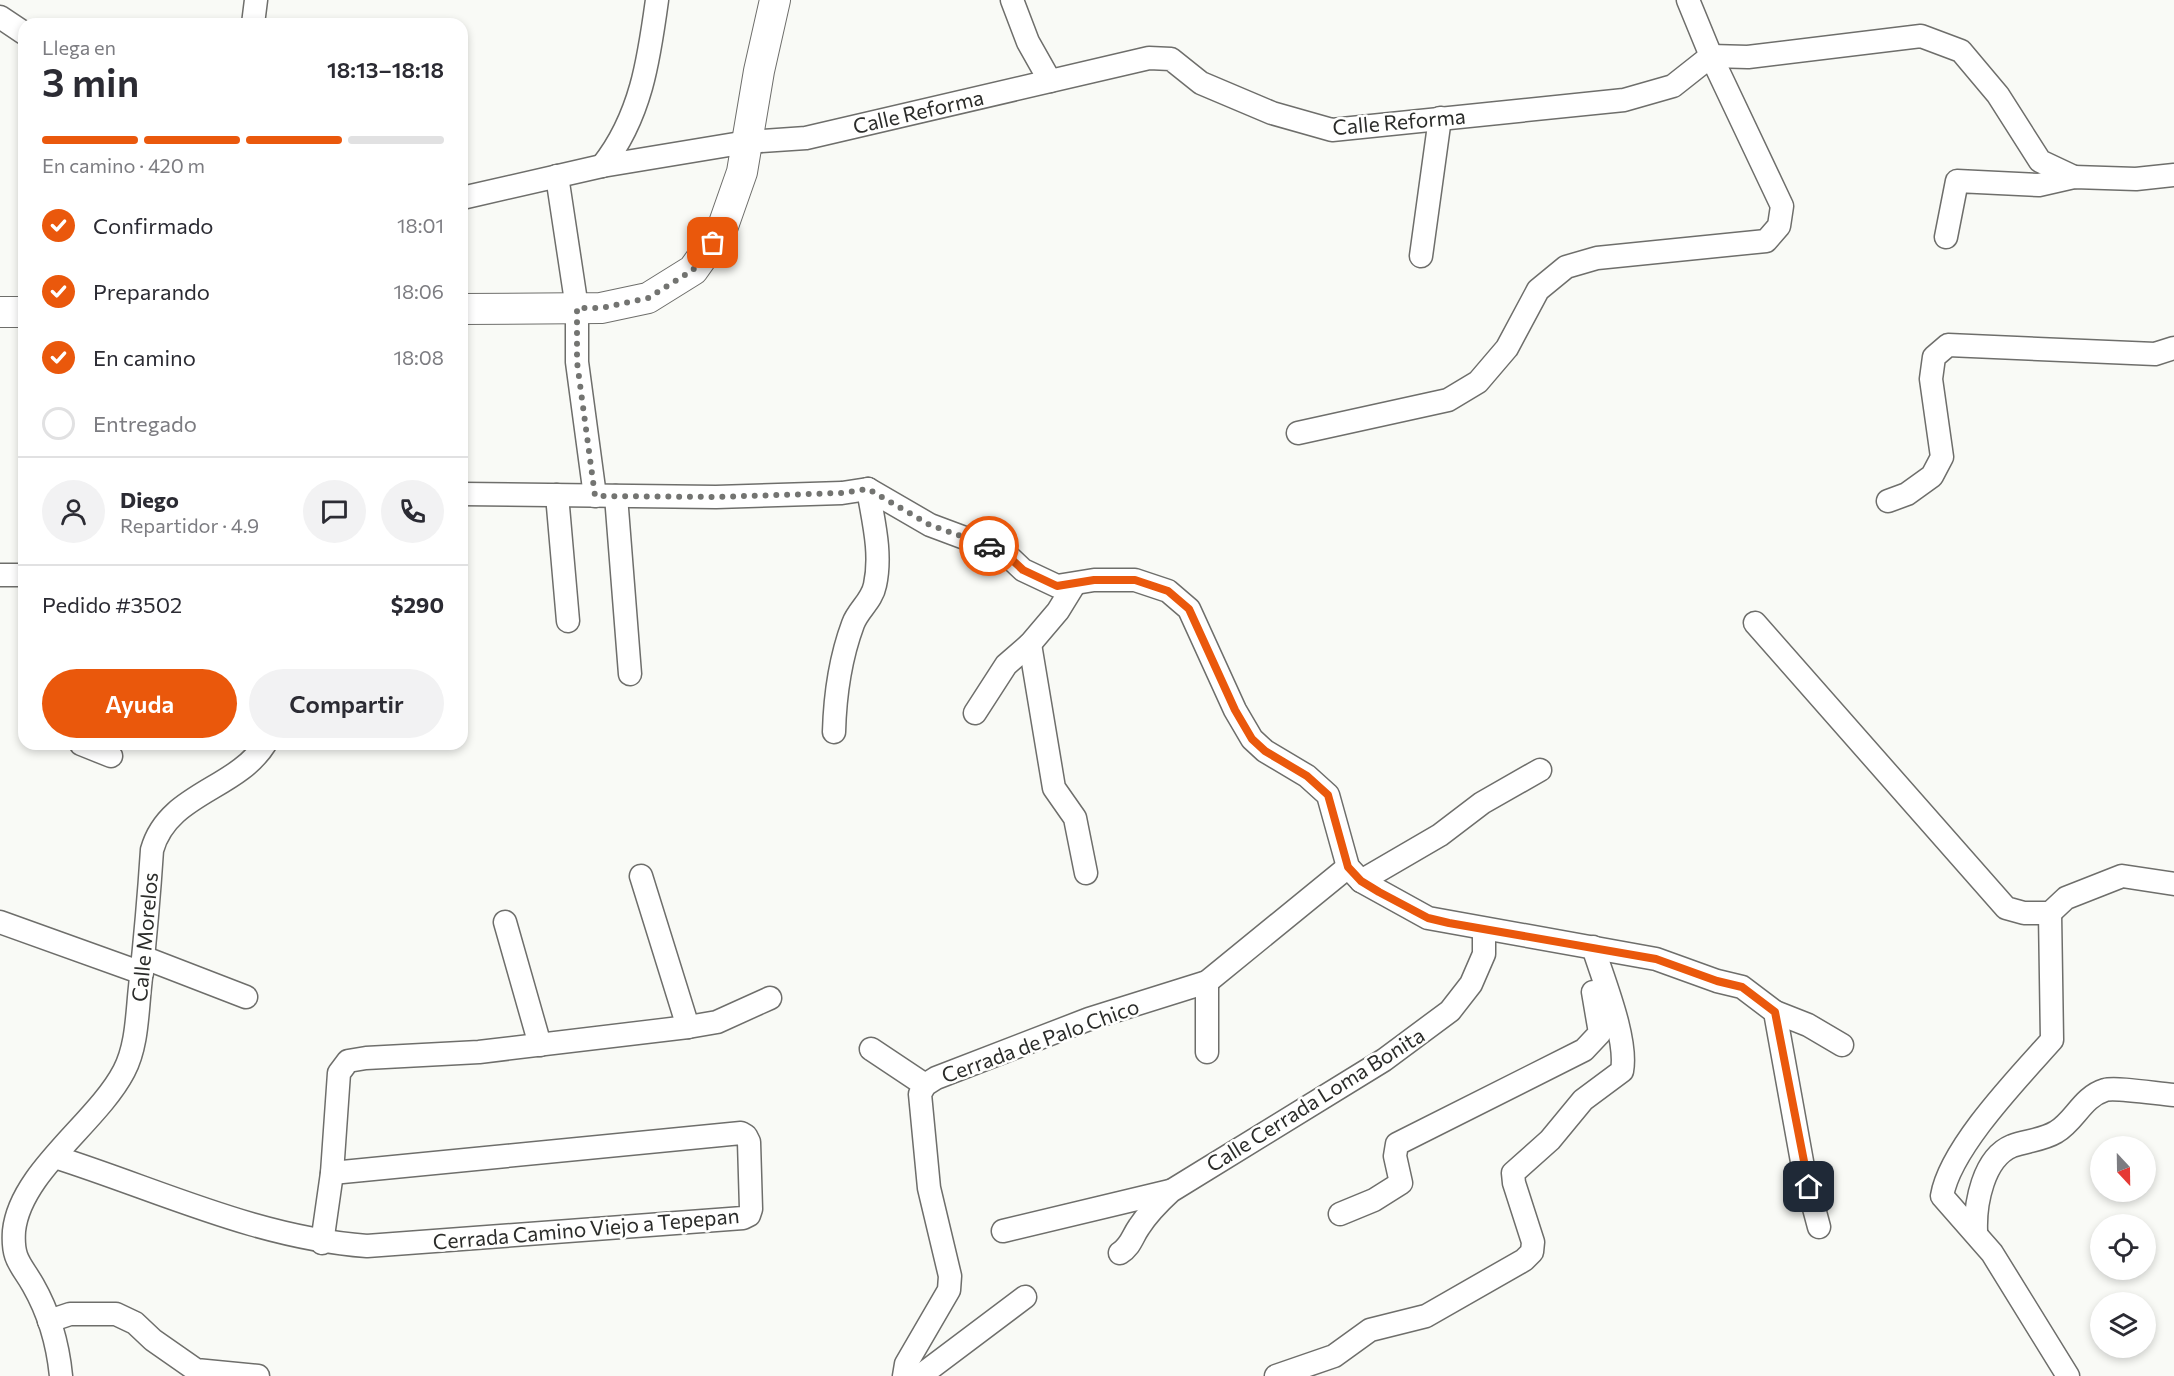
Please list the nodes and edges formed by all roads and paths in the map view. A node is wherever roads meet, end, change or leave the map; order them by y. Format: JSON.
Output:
{"nodes":[{"id":1,"x":256,"y":0,"type":"edge"},
{"id":2,"x":657,"y":0,"type":"edge"},
{"id":3,"x":775,"y":0,"type":"edge"},
{"id":4,"x":1012,"y":0,"type":"edge"},
{"id":5,"x":1688,"y":0,"type":"edge"},
{"id":6,"x":254,"y":18,"type":"edge"},
{"id":7,"x":1711,"y":57,"type":"junction"},
{"id":8,"x":1050,"y":81,"type":"junction"},
{"id":9,"x":1440,"y":118,"type":"junction"},
{"id":10,"x":747,"y":142,"type":"junction"},
{"id":11,"x":602,"y":166,"type":"junction"},
{"id":12,"x":557,"y":176,"type":"junction"},
{"id":13,"x":2174,"y":176,"type":"edge"},
{"id":14,"x":2074,"y":177,"type":"junction"},
{"id":15,"x":468,"y":197,"type":"edge"},
{"id":16,"x":1946,"y":237,"type":"dead end"},
{"id":17,"x":1421,"y":256,"type":"dead end"},
{"id":18,"x":577,"y":308,"type":"junction"},
{"id":19,"x":468,"y":309,"type":"edge"},
{"id":20,"x":0,"y":312,"type":"edge"},
{"id":21,"x":18,"y":312,"type":"edge"},
{"id":22,"x":2174,"y":348,"type":"edge"},
{"id":23,"x":1298,"y":433,"type":"dead end"},
{"id":24,"x":868,"y":489,"type":"junction"},
{"id":25,"x":468,"y":494,"type":"edge"},
{"id":26,"x":557,"y":495,"type":"junction"},
{"id":27,"x":606,"y":496,"type":"junction"},
{"id":28,"x":1888,"y":501,"type":"dead end"},
{"id":29,"x":0,"y":575,"type":"edge"},
{"id":30,"x":18,"y":575,"type":"edge"},
{"id":31,"x":1074,"y":585,"type":"junction"},
{"id":32,"x":568,"y":621,"type":"dead end"},
{"id":33,"x":1755,"y":623,"type":"dead end"},
{"id":34,"x":1029,"y":644,"type":"junction"},
{"id":35,"x":630,"y":674,"type":"dead end"},
{"id":36,"x":975,"y":713,"type":"dead end"},
{"id":37,"x":834,"y":732,"type":"dead end"},
{"id":38,"x":96,"y":750,"type":"edge"},
{"id":39,"x":261,"y":750,"type":"edge"},
{"id":40,"x":111,"y":756,"type":"dead end"},
{"id":41,"x":1540,"y":770,"type":"dead end"},
{"id":42,"x":1086,"y":873,"type":"dead end"},
{"id":43,"x":1355,"y":874,"type":"junction"},
{"id":44,"x":640,"y":876,"type":"dead end"},
{"id":45,"x":2174,"y":884,"type":"edge"},
{"id":46,"x":2050,"y":913,"type":"junction"},
{"id":47,"x":0,"y":922,"type":"edge"},
{"id":48,"x":505,"y":922,"type":"dead end"},
{"id":49,"x":1484,"y":930,"type":"junction"},
{"id":50,"x":1586,"y":946,"type":"junction"},
{"id":51,"x":143,"y":965,"type":"junction"},
{"id":52,"x":1207,"y":982,"type":"junction"},
{"id":53,"x":246,"y":997,"type":"dead end"},
{"id":54,"x":770,"y":998,"type":"dead end"},
{"id":55,"x":1775,"y":1012,"type":"junction"},
{"id":56,"x":688,"y":1027,"type":"junction"},
{"id":57,"x":540,"y":1045,"type":"junction"},
{"id":58,"x":1842,"y":1045,"type":"dead end"},
{"id":59,"x":871,"y":1049,"type":"dead end"},
{"id":60,"x":1207,"y":1052,"type":"dead end"},
{"id":61,"x":925,"y":1085,"type":"junction"},
{"id":62,"x":2174,"y":1095,"type":"edge"},
{"id":63,"x":55,"y":1157,"type":"junction"},
{"id":64,"x":332,"y":1173,"type":"junction"},
{"id":65,"x":1171,"y":1191,"type":"junction"},
{"id":66,"x":9,"y":1209,"type":"edge"},
{"id":67,"x":1340,"y":1214,"type":"dead end"},
{"id":68,"x":1819,"y":1227,"type":"dead end"},
{"id":69,"x":1003,"y":1231,"type":"dead end"},
{"id":70,"x":1976,"y":1231,"type":"junction"},
{"id":71,"x":322,"y":1243,"type":"junction"},
{"id":72,"x":1120,"y":1253,"type":"dead end"},
{"id":73,"x":0,"y":1272,"type":"edge"},
{"id":74,"x":25,"y":1274,"type":"junction"},
{"id":75,"x":1025,"y":1297,"type":"dead end"},
{"id":76,"x":49,"y":1321,"type":"junction"},
{"id":77,"x":61,"y":1376,"type":"edge"},
{"id":78,"x":258,"y":1376,"type":"edge"},
{"id":79,"x":904,"y":1376,"type":"edge"},
{"id":80,"x":920,"y":1376,"type":"edge"},
{"id":81,"x":1276,"y":1376,"type":"edge"},
{"id":82,"x":2068,"y":1376,"type":"edge"}],
"edges":[{"from":1,"to":6,"type":"street"},
{"from":2,"to":11,"type":"street"},
{"from":3,"to":10,"type":"main road"},
{"from":4,"to":8,"type":"street"},
{"from":5,"to":7,"type":"street"},
{"from":7,"to":9,"type":"street","name":"Calle Reforma"},
{"from":7,"to":14,"type":"street"},
{"from":7,"to":23,"type":"street"},
{"from":8,"to":9,"type":"street","name":"Calle Reforma"},
{"from":8,"to":10,"type":"street","name":"Calle Reforma"},
{"from":9,"to":17,"type":"street"},
{"from":10,"to":11,"type":"street","name":"Calle Reforma"},
{"from":10,"to":18,"type":"main road"},
{"from":11,"to":12,"type":"street","name":"Calle Reforma"},
{"from":12,"to":15,"type":"street","name":"Calle Reforma"},
{"from":12,"to":18,"type":"street"},
{"from":13,"to":14,"type":"street"},
{"from":14,"to":16,"type":"street"},
{"from":18,"to":19,"type":"main road"},
{"from":18,"to":27,"type":"street"},
{"from":20,"to":21,"type":"main road"},
{"from":22,"to":28,"type":"street"},
{"from":24,"to":27,"type":"street"},
{"from":24,"to":31,"type":"street"},
{"from":24,"to":37,"type":"street"},
{"from":25,"to":26,"type":"street"},
{"from":26,"to":27,"type":"street"},
{"from":26,"to":32,"type":"street"},
{"from":27,"to":35,"type":"street"},
{"from":29,"to":30,"type":"street"},
{"from":31,"to":34,"type":"street"},
{"from":31,"to":43,"type":"street"},
{"from":33,"to":46,"type":"street"},
{"from":34,"to":36,"type":"street"},
{"from":34,"to":42,"type":"street"},
{"from":38,"to":40,"type":"street"},
{"from":39,"to":51,"type":"street","name":"Calle Morelos"},
{"from":41,"to":43,"type":"street","name":"Cerrada de Palo Chico"},
{"from":43,"to":49,"type":"street"},
{"from":43,"to":52,"type":"street","name":"Cerrada de Palo Chico"},
{"from":44,"to":56,"type":"street"},
{"from":45,"to":46,"type":"street"},
{"from":46,"to":70,"type":"street"},
{"from":47,"to":51,"type":"street"},
{"from":48,"to":57,"type":"street"},
{"from":49,"to":50,"type":"street"},
{"from":49,"to":65,"type":"street","name":"Calle Cerrada Loma Bonita"},
{"from":50,"to":55,"type":"street"},
{"from":50,"to":67,"type":"street"},
{"from":50,"to":81,"type":"street"},
{"from":51,"to":53,"type":"street"},
{"from":51,"to":63,"type":"street","name":"Calle Morelos"},
{"from":52,"to":60,"type":"street"},
{"from":52,"to":61,"type":"street","name":"Cerrada de Palo Chico"},
{"from":54,"to":56,"type":"street"},
{"from":55,"to":58,"type":"street"},
{"from":55,"to":68,"type":"street"},
{"from":56,"to":57,"type":"street"},
{"from":57,"to":64,"type":"street"},
{"from":59,"to":61,"type":"street"},
{"from":61,"to":79,"type":"street","name":"Cerrada de Palo Chico"},
{"from":62,"to":70,"type":"street"},
{"from":63,"to":66,"type":"street","name":"Calle Morelos"},
{"from":63,"to":71,"type":"street"},
{"from":64,"to":71,"type":"street"},
{"from":64,"to":71,"type":"street","name":"Cerrada Camino Viejo a Tepepan"},
{"from":65,"to":69,"type":"street"},
{"from":65,"to":72,"type":"street","name":"Calle Cerrada Loma Bonita"},
{"from":66,"to":74,"type":"street","name":"Calle Morelos"},
{"from":70,"to":82,"type":"street"},
{"from":73,"to":74,"type":"street"},
{"from":74,"to":76,"type":"street","name":"Calle Morelos"},
{"from":75,"to":80,"type":"street"},
{"from":76,"to":77,"type":"street","name":"Calle Morelos"},
{"from":76,"to":78,"type":"street"}]}
